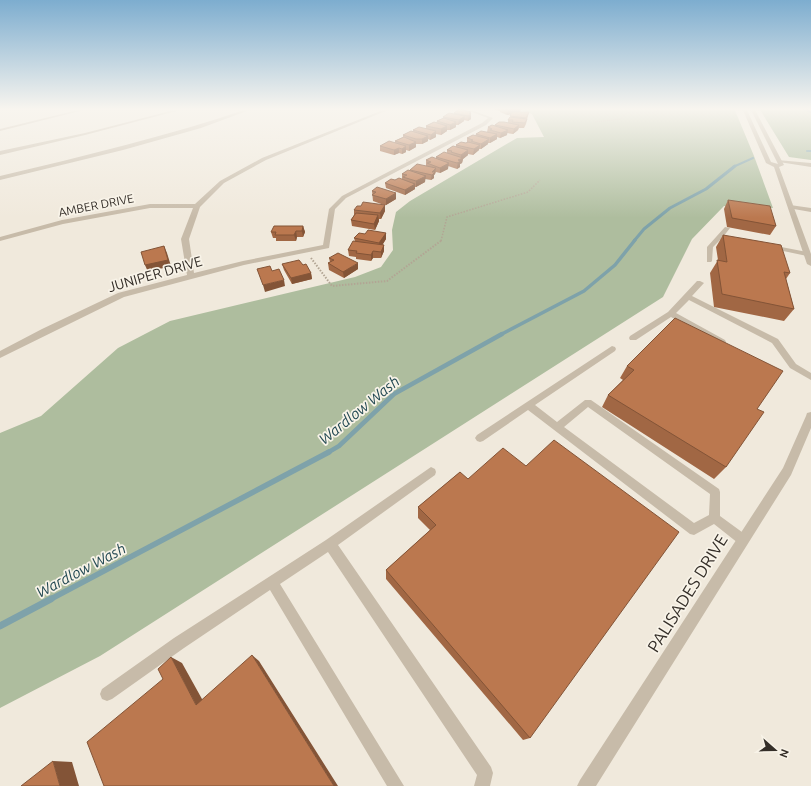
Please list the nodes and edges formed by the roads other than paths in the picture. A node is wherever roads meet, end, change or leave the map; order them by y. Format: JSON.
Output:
{"nodes":[{"id":1,"x":37,"y":145,"type":"edge"},
{"id":2,"x":139,"y":145,"type":"edge"},
{"id":3,"x":301,"y":145,"type":"edge"},
{"id":4,"x":444,"y":145,"type":"edge"},
{"id":5,"x":761,"y":145,"type":"edge"},
{"id":6,"x":768,"y":145,"type":"edge"},
{"id":7,"x":0,"y":153,"type":"edge"},
{"id":8,"x":777,"y":164,"type":"junction"},
{"id":9,"x":811,"y":165,"type":"edge"},
{"id":10,"x":0,"y":178,"type":"edge"},
{"id":11,"x":197,"y":206,"type":"junction"},
{"id":12,"x":790,"y":207,"type":"junction"},
{"id":13,"x":811,"y":210,"type":"edge"},
{"id":14,"x":727,"y":228,"type":"dead end"},
{"id":15,"x":718,"y":238,"type":"junction"},
{"id":16,"x":0,"y":239,"type":"edge"},
{"id":17,"x":742,"y":242,"type":"edge"},
{"id":18,"x":765,"y":246,"type":"edge"},
{"id":19,"x":807,"y":254,"type":"junction"},
{"id":20,"x":709,"y":261,"type":"dead end"},
{"id":21,"x":811,"y":264,"type":"edge"},
{"id":22,"x":192,"y":276,"type":"junction"},
{"id":23,"x":700,"y":283,"type":"dead end"},
{"id":24,"x":688,"y":297,"type":"junction"},
{"id":25,"x":671,"y":314,"type":"junction"},
{"id":26,"x":633,"y":338,"type":"dead end"},
{"id":27,"x":732,"y":347,"type":"edge"},
{"id":28,"x":612,"y":349,"type":"dead end"},
{"id":29,"x":0,"y":355,"type":"edge"},
{"id":30,"x":811,"y":377,"type":"edge"},
{"id":31,"x":528,"y":405,"type":"junction"},
{"id":32,"x":811,"y":416,"type":"edge"},
{"id":33,"x":557,"y":427,"type":"junction"},
{"id":34,"x":480,"y":438,"type":"dead end"},
{"id":35,"x":431,"y":472,"type":"dead end"},
{"id":36,"x":714,"y":518,"type":"junction"},
{"id":37,"x":742,"y":539,"type":"junction"},
{"id":38,"x":330,"y":544,"type":"junction"},
{"id":39,"x":272,"y":582,"type":"junction"},
{"id":40,"x":107,"y":694,"type":"dead end"},
{"id":41,"x":396,"y":786,"type":"edge"},
{"id":42,"x":482,"y":786,"type":"edge"},
{"id":43,"x":586,"y":786,"type":"edge"}],
"edges":[{"from":1,"to":7,"type":"street"},
{"from":2,"to":10,"type":"street"},
{"from":3,"to":11,"type":"street"},
{"from":4,"to":22,"type":"street","name":"JUNIPER DRIVE"},
{"from":5,"to":8,"type":"street"},
{"from":6,"to":8,"type":"street"},
{"from":8,"to":9,"type":"lane"},
{"from":8,"to":12,"type":"street"},
{"from":11,"to":16,"type":"street","name":"AMBER DRIVE"},
{"from":11,"to":22,"type":"street"},
{"from":12,"to":13,"type":"lane"},
{"from":12,"to":19,"type":"street"},
{"from":14,"to":15,"type":"lane"},
{"from":15,"to":17,"type":"lane"},
{"from":15,"to":20,"type":"lane"},
{"from":18,"to":19,"type":"lane"},
{"from":19,"to":21,"type":"street"},
{"from":22,"to":29,"type":"street","name":"JUNIPER DRIVE"},
{"from":23,"to":24,"type":"lane"},
{"from":24,"to":25,"type":"lane"},
{"from":24,"to":30,"type":"lane"},
{"from":25,"to":26,"type":"lane"},
{"from":25,"to":27,"type":"lane"},
{"from":28,"to":31,"type":"lane"},
{"from":31,"to":33,"type":"lane"},
{"from":31,"to":34,"type":"lane"},
{"from":32,"to":37,"type":"street","name":"PALISADES DRIVE"},
{"from":33,"to":36,"type":"lane"},
{"from":33,"to":36,"type":"lane"},
{"from":35,"to":38,"type":"lane"},
{"from":36,"to":37,"type":"lane"},
{"from":37,"to":43,"type":"street","name":"PALISADES DRIVE"},
{"from":38,"to":39,"type":"lane"},
{"from":38,"to":42,"type":"lane"},
{"from":39,"to":40,"type":"lane"},
{"from":39,"to":41,"type":"lane"}]}
